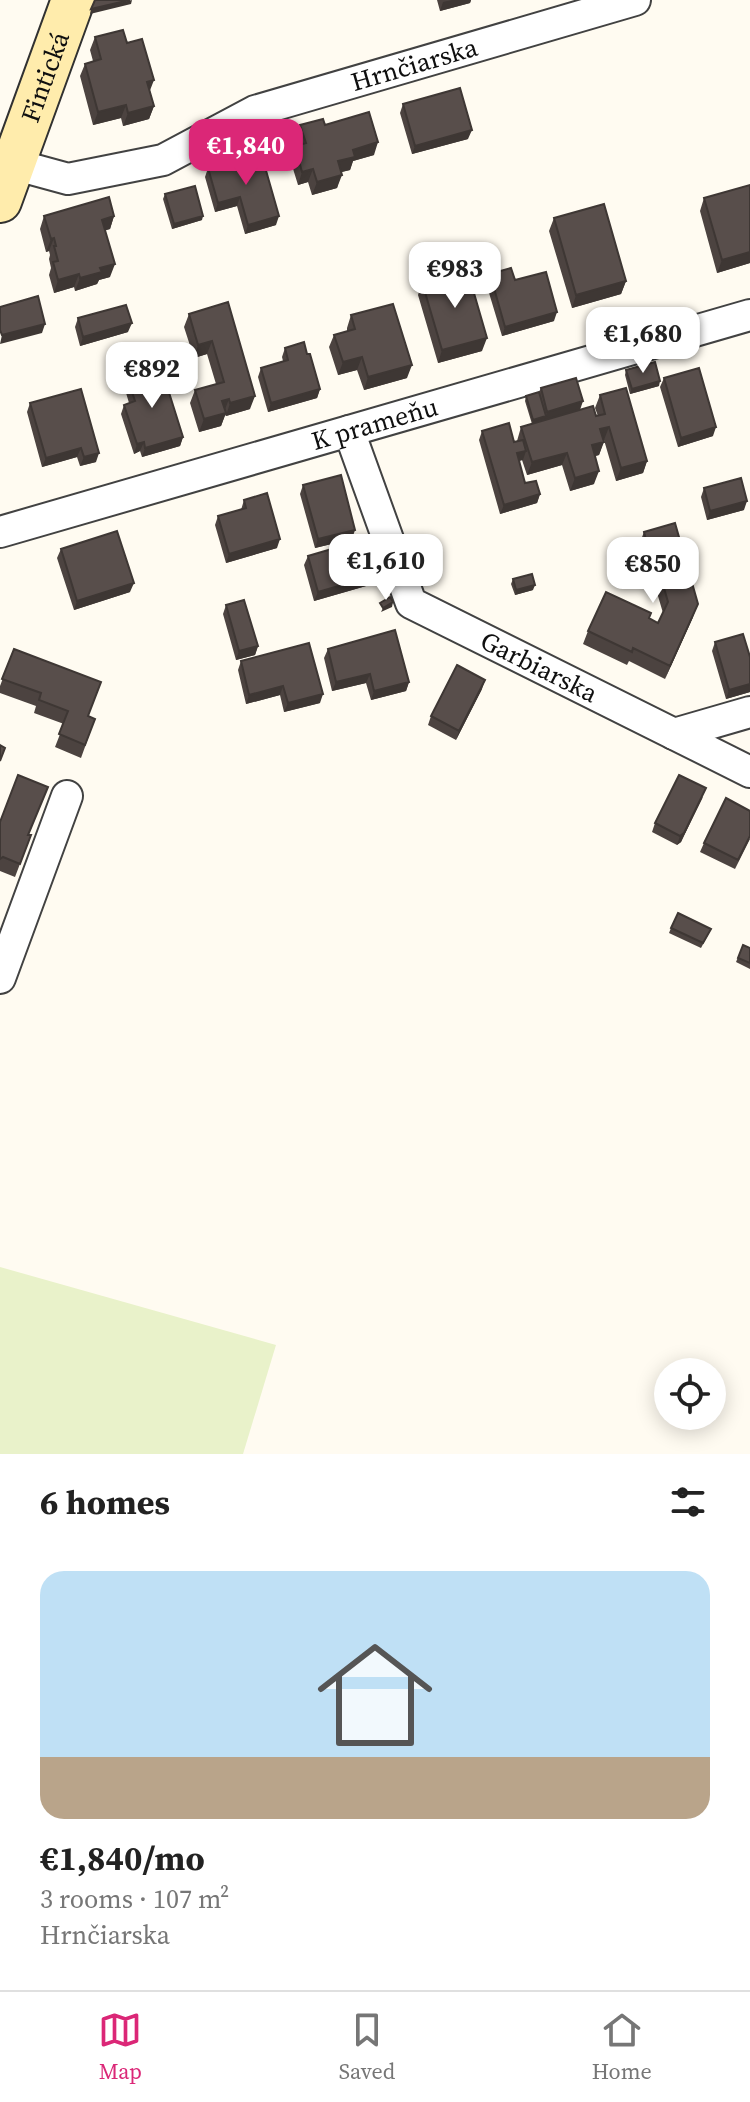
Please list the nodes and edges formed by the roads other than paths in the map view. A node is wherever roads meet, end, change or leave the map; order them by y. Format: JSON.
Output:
{"nodes":[{"id":1,"x":73,"y":0,"type":"edge"},
{"id":2,"x":635,"y":0,"type":"edge"},
{"id":3,"x":7,"y":182,"type":"edge"},
{"id":4,"x":750,"y":315,"type":"edge"},
{"id":5,"x":349,"y":431,"type":"junction"},
{"id":6,"x":0,"y":532,"type":"edge"},
{"id":7,"x":750,"y":712,"type":"edge"},
{"id":8,"x":674,"y":734,"type":"junction"},
{"id":9,"x":750,"y":772,"type":"edge"},
{"id":10,"x":67,"y":796,"type":"dead end"},
{"id":11,"x":0,"y":978,"type":"edge"}],
"edges":[{"from":1,"to":3,"type":"street","name":"Fintická"},
{"from":2,"to":3,"type":"street","name":"Hrnčiarska"},
{"from":4,"to":5,"type":"street","name":"K prameňu"},
{"from":5,"to":6,"type":"street","name":"K prameňu"},
{"from":5,"to":8,"type":"street","name":"Garbiarska"},
{"from":7,"to":8,"type":"street"},
{"from":8,"to":9,"type":"street","name":"Garbiarska"},
{"from":10,"to":11,"type":"street"}]}
